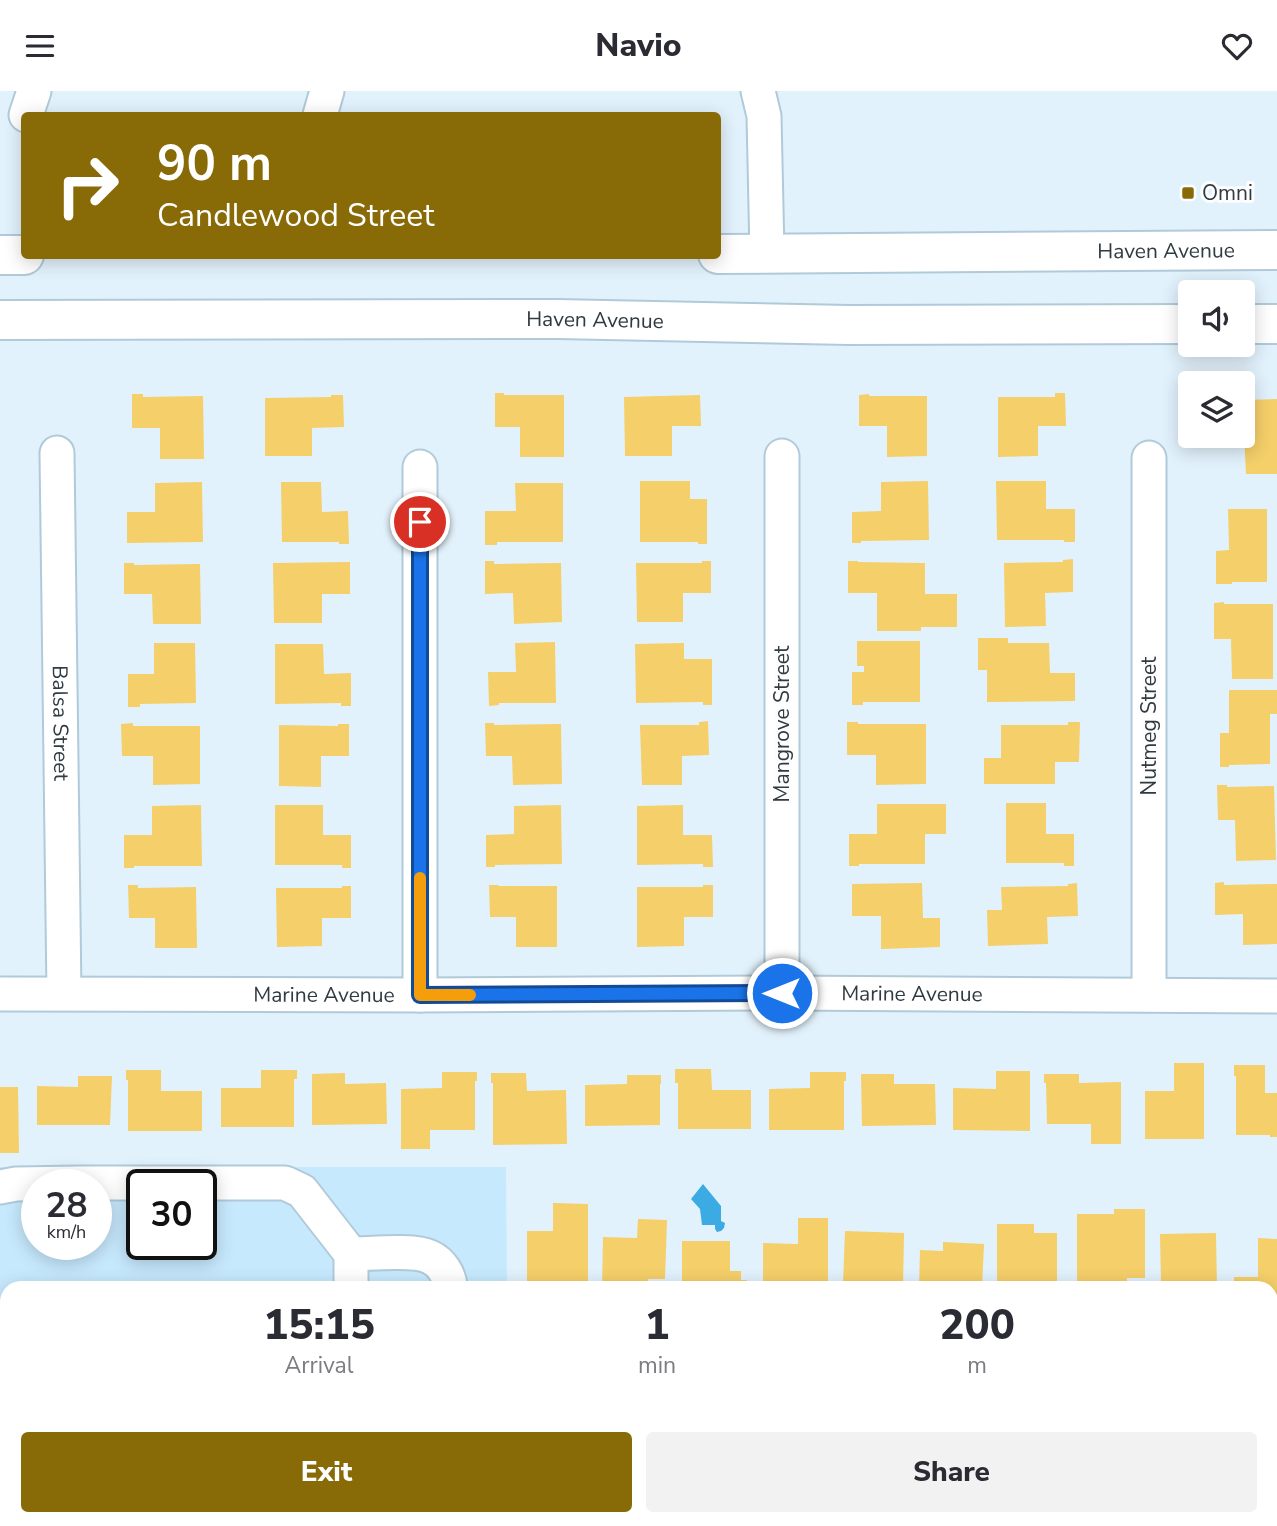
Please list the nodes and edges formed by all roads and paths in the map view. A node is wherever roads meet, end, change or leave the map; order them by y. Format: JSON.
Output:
{"nodes":[{"id":1,"x":34,"y":91,"type":"edge"},
{"id":2,"x":327,"y":91,"type":"edge"},
{"id":3,"x":758,"y":91,"type":"edge"},
{"id":4,"x":27,"y":112,"type":"edge"},
{"id":5,"x":321,"y":112,"type":"edge"},
{"id":6,"x":1277,"y":250,"type":"edge"},
{"id":7,"x":721,"y":254,"type":"edge"},
{"id":8,"x":767,"y":254,"type":"junction"},
{"id":9,"x":0,"y":255,"type":"edge"},
{"id":10,"x":21,"y":255,"type":"edge"},
{"id":11,"x":0,"y":320,"type":"edge"},
{"id":12,"x":1178,"y":324,"type":"edge"},
{"id":13,"x":1255,"y":324,"type":"edge"},
{"id":14,"x":1277,"y":324,"type":"edge"},
{"id":15,"x":57,"y":453,"type":"dead end"},
{"id":16,"x":782,"y":456,"type":"dead end"},
{"id":17,"x":1149,"y":458,"type":"dead end"},
{"id":18,"x":420,"y":467,"type":"dead end"},
{"id":19,"x":64,"y":993,"type":"junction"},
{"id":20,"x":782,"y":993,"type":"junction"},
{"id":21,"x":0,"y":994,"type":"edge"},
{"id":22,"x":1149,"y":994,"type":"junction"},
{"id":23,"x":420,"y":995,"type":"junction"},
{"id":24,"x":1277,"y":996,"type":"edge"},
{"id":25,"x":0,"y":1187,"type":"edge"},
{"id":26,"x":351,"y":1254,"type":"junction"},
{"id":27,"x":351,"y":1281,"type":"edge"},
{"id":28,"x":450,"y":1281,"type":"edge"}],
"edges":[{"from":1,"to":4,"type":"street"},
{"from":2,"to":5,"type":"street"},
{"from":3,"to":8,"type":"street"},
{"from":6,"to":8,"type":"main road","name":"Haven Avenue"},
{"from":7,"to":8,"type":"main road","name":"Haven Avenue"},
{"from":9,"to":10,"type":"main road"},
{"from":11,"to":12,"type":"main road","name":"Haven Avenue"},
{"from":13,"to":14,"type":"main road"},
{"from":15,"to":19,"type":"street","name":"Balsa Street"},
{"from":16,"to":20,"type":"street","name":"Mangrove Street"},
{"from":17,"to":22,"type":"street","name":"Nutmeg Street"},
{"from":18,"to":23,"type":"street"},
{"from":19,"to":21,"type":"street","name":"Marine Avenue"},
{"from":19,"to":23,"type":"street","name":"Marine Avenue"},
{"from":20,"to":22,"type":"street","name":"Marine Avenue"},
{"from":20,"to":23,"type":"street","name":"Marine Avenue"},
{"from":22,"to":24,"type":"street","name":"Marine Avenue"},
{"from":25,"to":26,"type":"street"},
{"from":26,"to":27,"type":"street"},
{"from":26,"to":28,"type":"street"}]}
